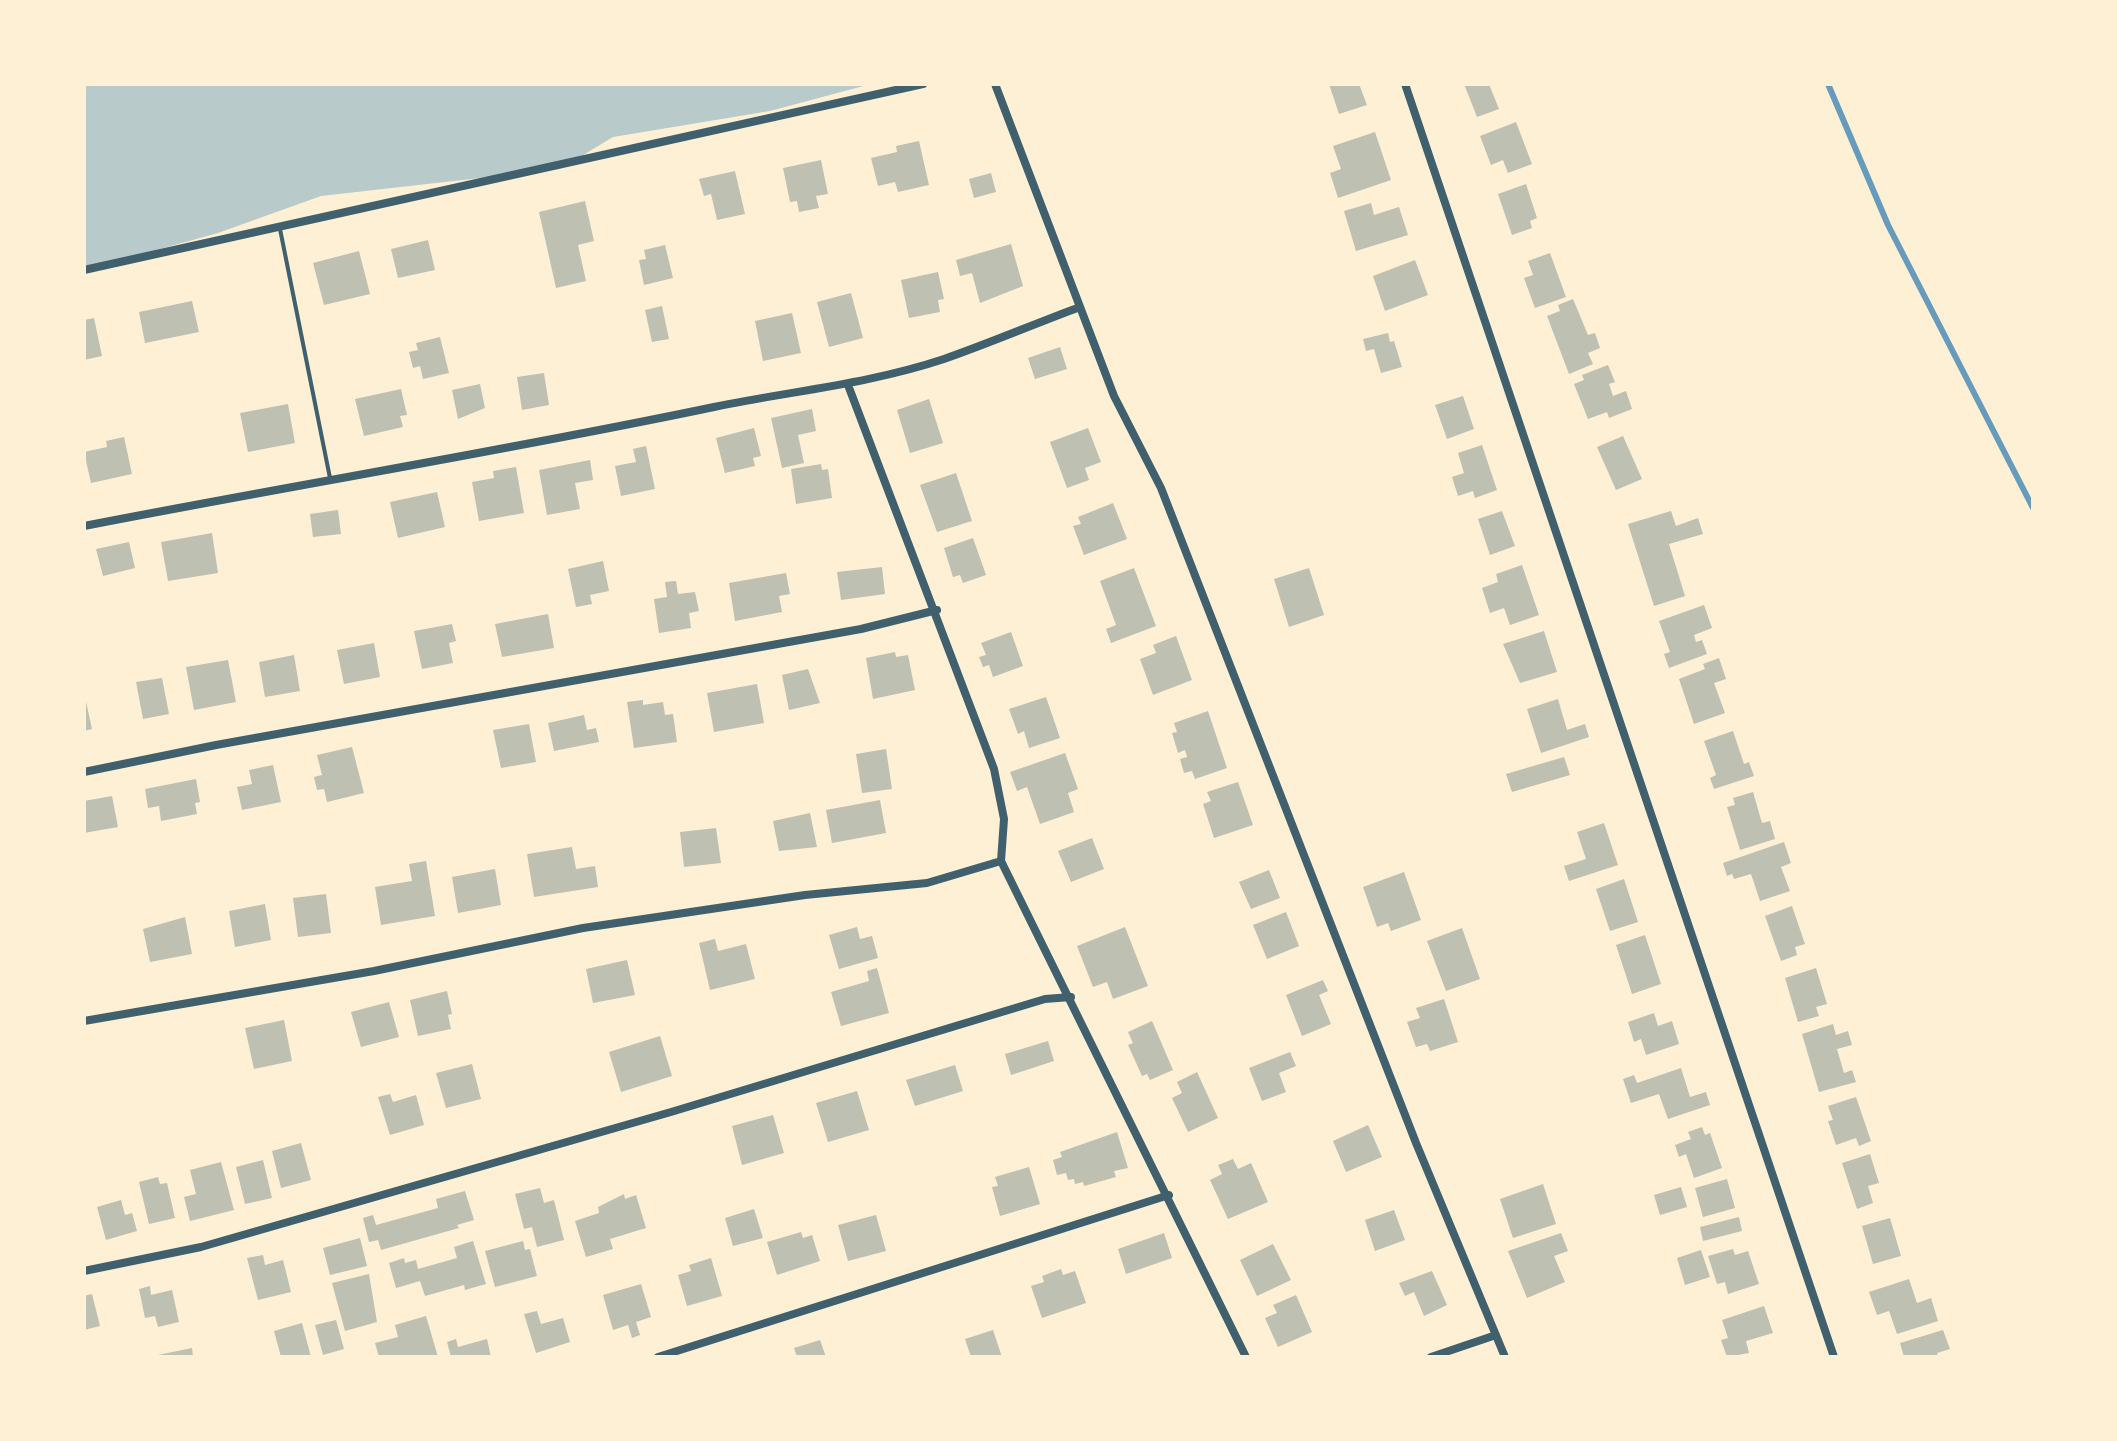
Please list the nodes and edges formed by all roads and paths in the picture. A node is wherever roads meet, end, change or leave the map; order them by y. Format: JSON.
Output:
{"nodes":[{"id":1,"x":923,"y":84,"type":"edge"},
{"id":2,"x":995,"y":84,"type":"edge"},
{"id":3,"x":1405,"y":84,"type":"edge"},
{"id":4,"x":280,"y":229,"type":"junction"},
{"id":5,"x":84,"y":270,"type":"edge"},
{"id":6,"x":1080,"y":307,"type":"junction"},
{"id":7,"x":848,"y":385,"type":"junction"},
{"id":8,"x":330,"y":478,"type":"junction"},
{"id":9,"x":84,"y":526,"type":"edge"},
{"id":10,"x":937,"y":610,"type":"junction"},
{"id":11,"x":84,"y":772,"type":"edge"},
{"id":12,"x":1001,"y":861,"type":"junction"},
{"id":13,"x":1071,"y":997,"type":"junction"},
{"id":14,"x":84,"y":1021,"type":"edge"},
{"id":15,"x":1169,"y":1195,"type":"junction"},
{"id":16,"x":84,"y":1271,"type":"edge"},
{"id":17,"x":1496,"y":1335,"type":"junction"},
{"id":18,"x":658,"y":1357,"type":"edge"},
{"id":19,"x":1246,"y":1357,"type":"edge"},
{"id":20,"x":1431,"y":1357,"type":"edge"},
{"id":21,"x":1505,"y":1357,"type":"edge"},
{"id":22,"x":1834,"y":1357,"type":"edge"}],
"edges":[{"from":1,"to":4,"type":"street"},
{"from":2,"to":6,"type":"street"},
{"from":3,"to":22,"type":"street"},
{"from":4,"to":5,"type":"street"},
{"from":4,"to":8,"type":"lane"},
{"from":6,"to":7,"type":"street"},
{"from":6,"to":17,"type":"street"},
{"from":7,"to":8,"type":"street"},
{"from":7,"to":10,"type":"street"},
{"from":8,"to":9,"type":"street"},
{"from":10,"to":11,"type":"street"},
{"from":10,"to":12,"type":"street"},
{"from":12,"to":13,"type":"street"},
{"from":12,"to":14,"type":"street"},
{"from":13,"to":15,"type":"street"},
{"from":13,"to":16,"type":"street"},
{"from":15,"to":18,"type":"street"},
{"from":15,"to":19,"type":"street"},
{"from":17,"to":20,"type":"street"},
{"from":17,"to":21,"type":"street"}]}
